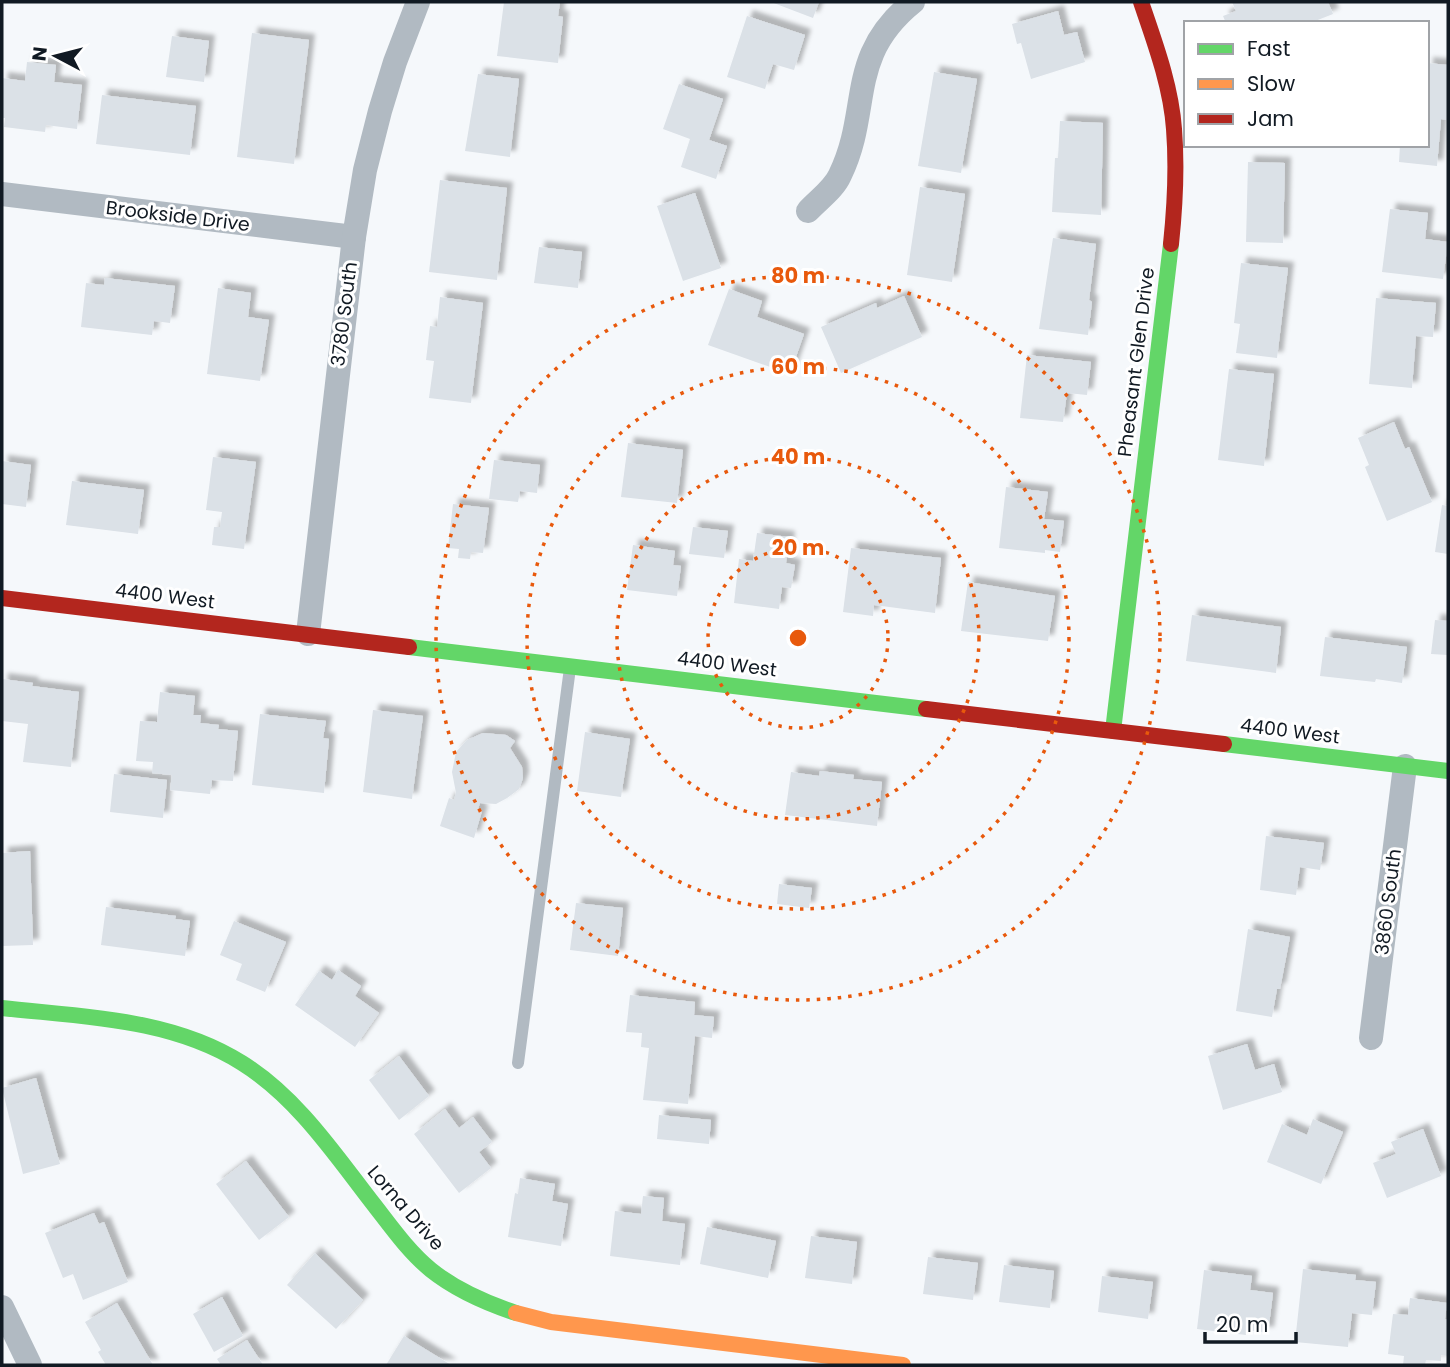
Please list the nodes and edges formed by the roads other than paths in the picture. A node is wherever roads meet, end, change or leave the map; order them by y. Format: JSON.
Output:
{"nodes":[{"id":1,"x":418,"y":2,"type":"edge"},
{"id":2,"x":913,"y":2,"type":"edge"},
{"id":3,"x":1140,"y":2,"type":"edge"},
{"id":4,"x":2,"y":194,"type":"edge"},
{"id":5,"x":808,"y":211,"type":"dead end"},
{"id":6,"x":354,"y":237,"type":"junction"},
{"id":7,"x":2,"y":598,"type":"edge"},
{"id":8,"x":308,"y":634,"type":"junction"},
{"id":9,"x":570,"y":666,"type":"junction"},
{"id":10,"x":1113,"y":731,"type":"junction"},
{"id":11,"x":1405,"y":766,"type":"junction"},
{"id":12,"x":1448,"y":771,"type":"edge"},
{"id":13,"x":2,"y":1008,"type":"edge"},
{"id":14,"x":1371,"y":1038,"type":"dead end"},
{"id":15,"x":518,"y":1063,"type":"dead end"},
{"id":16,"x":2,"y":1307,"type":"edge"},
{"id":17,"x":823,"y":1360,"type":"edge"},
{"id":18,"x":30,"y":1365,"type":"edge"},
{"id":19,"x":903,"y":1365,"type":"edge"}],
"edges":[{"from":1,"to":6,"type":"street","name":"3780 South"},
{"from":2,"to":5,"type":"street"},
{"from":3,"to":10,"type":"street","name":"Pheasant Glen Drive"},
{"from":4,"to":6,"type":"street","name":"Brookside Drive"},
{"from":6,"to":8,"type":"street","name":"3780 South"},
{"from":7,"to":8,"type":"street","name":"4400 West"},
{"from":8,"to":9,"type":"street","name":"4400 West"},
{"from":9,"to":10,"type":"street","name":"4400 West"},
{"from":9,"to":15,"type":"lane"},
{"from":10,"to":11,"type":"street","name":"4400 West"},
{"from":11,"to":12,"type":"street","name":"4400 West"},
{"from":11,"to":14,"type":"street","name":"3860 South"},
{"from":13,"to":17,"type":"street","name":"Lorna Drive"},
{"from":16,"to":18,"type":"street"},
{"from":17,"to":19,"type":"street","name":"Lorna Drive"}]}
